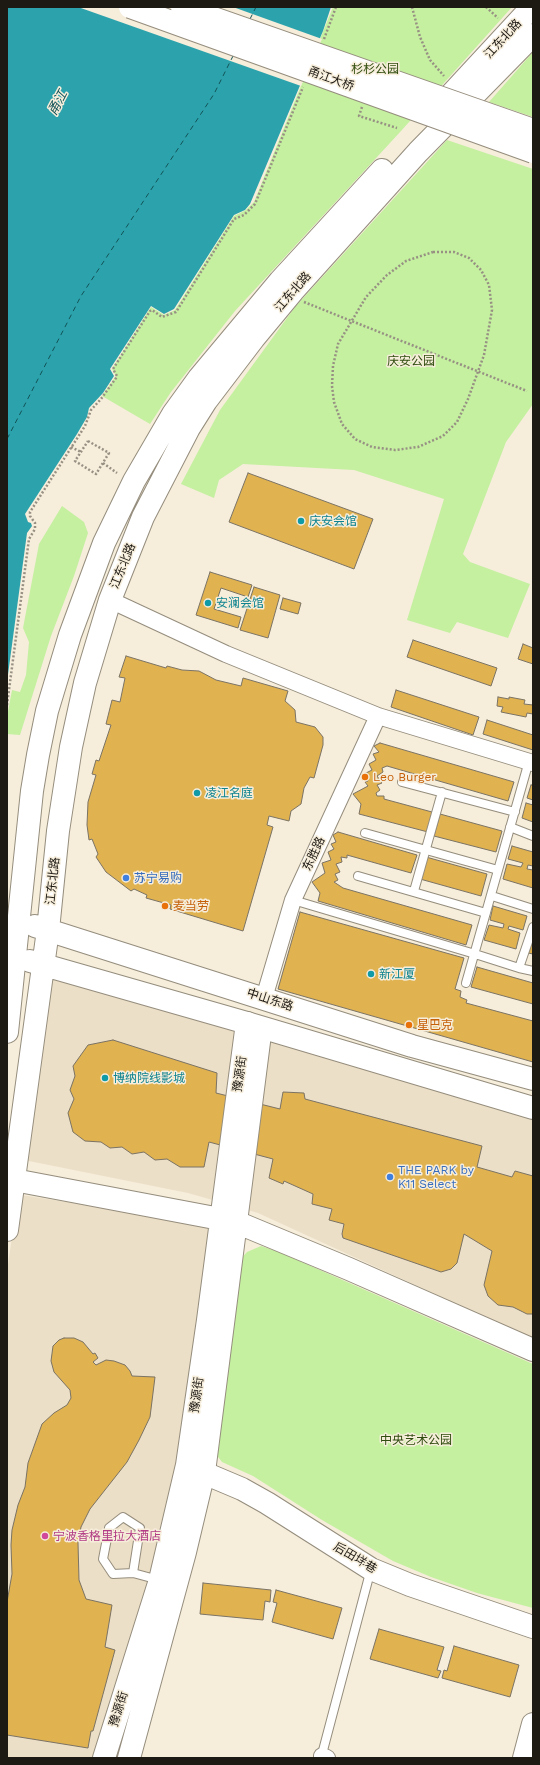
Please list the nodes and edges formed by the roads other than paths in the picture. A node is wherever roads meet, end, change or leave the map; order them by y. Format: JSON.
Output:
{"nodes":[{"id":1,"x":130,"y":7,"type":"edge"},
{"id":2,"x":182,"y":7,"type":"edge"},
{"id":3,"x":532,"y":7,"type":"edge"},
{"id":4,"x":533,"y":35,"type":"edge"},
{"id":5,"x":533,"y":130,"type":"edge"},
{"id":6,"x":533,"y":152,"type":"edge"},
{"id":7,"x":110,"y":600,"type":"junction"},
{"id":8,"x":378,"y":716,"type":"junction"},
{"id":9,"x":531,"y":762,"type":"edge"},
{"id":10,"x":402,"y":782,"type":"dead end"},
{"id":11,"x":442,"y":792,"type":"junction"},
{"id":12,"x":515,"y":812,"type":"junction"},
{"id":13,"x":510,"y":827,"type":"junction"},
{"id":14,"x":365,"y":833,"type":"dead end"},
{"id":15,"x":533,"y":836,"type":"edge"},
{"id":16,"x":426,"y":849,"type":"junction"},
{"id":17,"x":498,"y":870,"type":"junction"},
{"id":18,"x":358,"y":876,"type":"dead end"},
{"id":19,"x":414,"y":892,"type":"junction"},
{"id":20,"x":492,"y":896,"type":"junction"},
{"id":21,"x":293,"y":900,"type":"junction"},
{"id":22,"x":533,"y":909,"type":"edge"},
{"id":23,"x":486,"y":913,"type":"junction"},
{"id":24,"x":13,"y":921,"type":"edge"},
{"id":25,"x":533,"y":927,"type":"edge"},
{"id":26,"x":48,"y":930,"type":"junction"},
{"id":27,"x":475,"y":954,"type":"junction"},
{"id":28,"x":10,"y":957,"type":"edge"},
{"id":29,"x":43,"y":965,"type":"junction"},
{"id":30,"x":519,"y":968,"type":"junction"},
{"id":31,"x":533,"y":971,"type":"edge"},
{"id":32,"x":466,"y":983,"type":"dead end"},
{"id":33,"x":264,"y":998,"type":"junction"},
{"id":34,"x":254,"y":1025,"type":"junction"},
{"id":35,"x":7,"y":1032,"type":"edge"},
{"id":36,"x":533,"y":1079,"type":"edge"},
{"id":37,"x":533,"y":1108,"type":"edge"},
{"id":38,"x":14,"y":1180,"type":"junction"},
{"id":39,"x":228,"y":1220,"type":"junction"},
{"id":40,"x":7,"y":1230,"type":"edge"},
{"id":41,"x":533,"y":1350,"type":"edge"},
{"id":42,"x":195,"y":1469,"type":"junction"},
{"id":43,"x":371,"y":1569,"type":"junction"},
{"id":44,"x":133,"y":1573,"type":"junction"},
{"id":45,"x":160,"y":1580,"type":"junction"},
{"id":46,"x":533,"y":1627,"type":"edge"},
{"id":47,"x":533,"y":1724,"type":"edge"},
{"id":48,"x":324,"y":1757,"type":"edge"},
{"id":49,"x":104,"y":1758,"type":"edge"},
{"id":50,"x":129,"y":1758,"type":"edge"},
{"id":51,"x":524,"y":1758,"type":"edge"}],
"edges":[{"from":1,"to":6,"type":"main road","name":"甬江大桥","bridge":true},
{"from":2,"to":5,"type":"main road","name":"甬江大桥","bridge":true},
{"from":3,"to":24,"type":"main road","name":"江东北路"},
{"from":4,"to":7,"type":"main road","name":"江东北路"},
{"from":7,"to":8,"type":"street"},
{"from":7,"to":26,"type":"main road","name":"江东北路"},
{"from":8,"to":9,"type":"street"},
{"from":8,"to":21,"type":"street","name":"东胜路"},
{"from":9,"to":12,"type":"lane"},
{"from":10,"to":11,"type":"lane"},
{"from":11,"to":12,"type":"lane"},
{"from":11,"to":16,"type":"lane"},
{"from":12,"to":13,"type":"lane"},
{"from":13,"to":15,"type":"lane"},
{"from":13,"to":17,"type":"lane"},
{"from":14,"to":16,"type":"lane"},
{"from":16,"to":17,"type":"lane"},
{"from":16,"to":19,"type":"lane"},
{"from":17,"to":20,"type":"lane"},
{"from":18,"to":19,"type":"lane"},
{"from":19,"to":23,"type":"lane"},
{"from":20,"to":22,"type":"lane"},
{"from":20,"to":23,"type":"lane"},
{"from":21,"to":27,"type":"lane"},
{"from":21,"to":33,"type":"street","name":"东胜路"},
{"from":23,"to":27,"type":"lane"},
{"from":24,"to":26,"type":"main road","name":"中山东路"},
{"from":24,"to":28,"type":"main road","name":"江东北路"},
{"from":25,"to":30,"type":"lane"},
{"from":26,"to":29,"type":"main road","name":"江东北路"},
{"from":26,"to":33,"type":"main road","name":"中山东路"},
{"from":27,"to":30,"type":"lane"},
{"from":27,"to":32,"type":"lane"},
{"from":28,"to":29,"type":"main road"},
{"from":28,"to":35,"type":"main road","name":"江东北路"},
{"from":29,"to":34,"type":"main road"},
{"from":29,"to":38,"type":"main road","name":"江东北路"},
{"from":30,"to":31,"type":"lane"},
{"from":33,"to":36,"type":"main road","name":"中山东路"},
{"from":34,"to":37,"type":"main road"},
{"from":34,"to":39,"type":"main road","name":"豫源街"},
{"from":38,"to":39,"type":"main road"},
{"from":38,"to":40,"type":"main road","name":"江东北路"},
{"from":39,"to":41,"type":"main road"},
{"from":39,"to":42,"type":"main road","name":"豫源街"},
{"from":42,"to":43,"type":"main road","name":"后田垟巷"},
{"from":42,"to":45,"type":"main road","name":"豫源街"},
{"from":42,"to":50,"type":"main road","name":"豫源街"},
{"from":43,"to":46,"type":"main road","name":"后田垟巷"},
{"from":43,"to":48,"type":"lane"},
{"from":44,"to":44,"type":"lane"},
{"from":44,"to":45,"type":"lane"},
{"from":45,"to":49,"type":"main road","name":"豫源街"},
{"from":47,"to":51,"type":"main road"}]}
